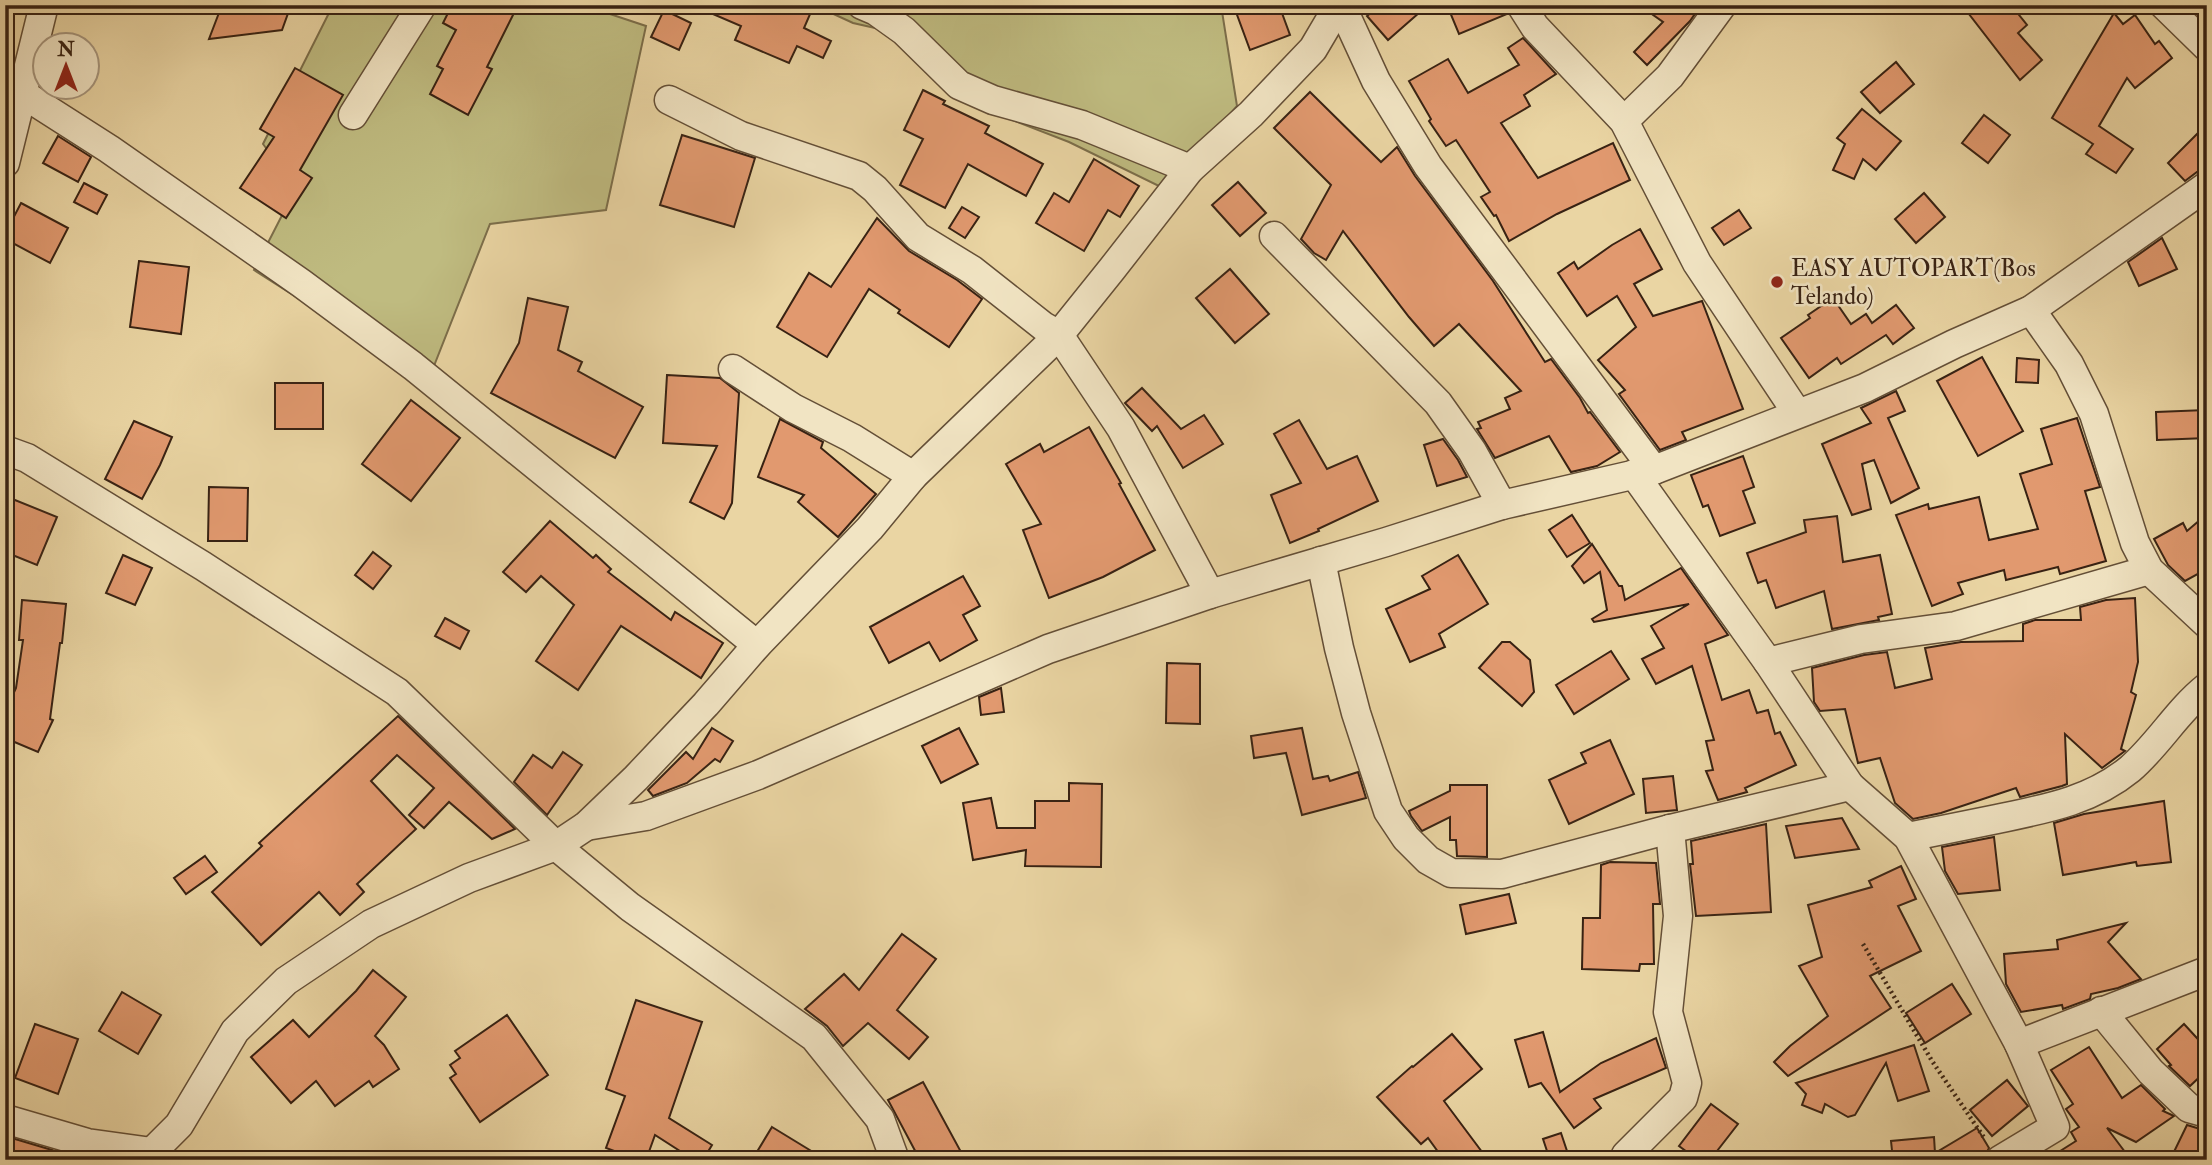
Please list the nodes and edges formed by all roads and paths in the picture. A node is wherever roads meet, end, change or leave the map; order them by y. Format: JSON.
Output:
{"nodes":[{"id":1,"x":44,"y":5,"type":"edge"},
{"id":2,"x":422,"y":5,"type":"edge"},
{"id":3,"x":862,"y":5,"type":"edge"},
{"id":4,"x":1340,"y":5,"type":"edge"},
{"id":5,"x":1521,"y":5,"type":"edge"},
{"id":6,"x":1721,"y":5,"type":"edge"},
{"id":7,"x":2164,"y":5,"type":"edge"},
{"id":8,"x":2207,"y":47,"type":"edge"},
{"id":9,"x":23,"y":94,"type":"junction"},
{"id":10,"x":668,"y":100,"type":"dead end"},
{"id":11,"x":353,"y":115,"type":"dead end"},
{"id":12,"x":1625,"y":121,"type":"junction"},
{"id":13,"x":5,"y":163,"type":"edge"},
{"id":14,"x":1190,"y":169,"type":"junction"},
{"id":15,"x":2207,"y":186,"type":"edge"},
{"id":16,"x":1274,"y":236,"type":"dead end"},
{"id":17,"x":2031,"y":310,"type":"junction"},
{"id":18,"x":1059,"y":335,"type":"junction"},
{"id":19,"x":733,"y":369,"type":"dead end"},
{"id":20,"x":1797,"y":413,"type":"junction"},
{"id":21,"x":5,"y":450,"type":"edge"},
{"id":22,"x":1644,"y":472,"type":"junction"},
{"id":23,"x":914,"y":476,"type":"junction"},
{"id":24,"x":1502,"y":505,"type":"junction"},
{"id":25,"x":1321,"y":561,"type":"junction"},
{"id":26,"x":2149,"y":570,"type":"junction"},
{"id":27,"x":1210,"y":594,"type":"junction"},
{"id":28,"x":2207,"y":624,"type":"edge"},
{"id":29,"x":757,"y":645,"type":"junction"},
{"id":30,"x":1768,"y":662,"type":"junction"},
{"id":31,"x":2207,"y":687,"type":"edge"},
{"id":32,"x":1850,"y":786,"type":"junction"},
{"id":33,"x":586,"y":825,"type":"junction"},
{"id":34,"x":1670,"y":829,"type":"junction"},
{"id":35,"x":1908,"y":837,"type":"junction"},
{"id":36,"x":556,"y":846,"type":"junction"},
{"id":37,"x":1863,"y":943,"type":"dead end"},
{"id":38,"x":2207,"y":971,"type":"edge"},
{"id":39,"x":2101,"y":1011,"type":"junction"},
{"id":40,"x":2019,"y":1044,"type":"junction"},
{"id":41,"x":2207,"y":1113,"type":"edge"},
{"id":42,"x":5,"y":1119,"type":"edge"},
{"id":43,"x":150,"y":1156,"type":"edge"},
{"id":44,"x":1626,"y":1158,"type":"edge"},
{"id":45,"x":895,"y":1160,"type":"edge"},
{"id":46,"x":2000,"y":1160,"type":"edge"}],
"edges":[{"from":1,"to":9,"type":"street"},
{"from":2,"to":11,"type":"street"},
{"from":3,"to":14,"type":"street"},
{"from":4,"to":14,"type":"street"},
{"from":4,"to":22,"type":"street"},
{"from":5,"to":12,"type":"street"},
{"from":6,"to":12,"type":"street"},
{"from":7,"to":8,"type":"street"},
{"from":9,"to":13,"type":"street"},
{"from":9,"to":29,"type":"street"},
{"from":10,"to":18,"type":"street"},
{"from":12,"to":20,"type":"street"},
{"from":14,"to":18,"type":"street"},
{"from":15,"to":17,"type":"street"},
{"from":16,"to":24,"type":"street"},
{"from":17,"to":20,"type":"street"},
{"from":17,"to":26,"type":"street"},
{"from":18,"to":23,"type":"street"},
{"from":18,"to":27,"type":"street"},
{"from":19,"to":23,"type":"street"},
{"from":20,"to":22,"type":"street"},
{"from":21,"to":36,"type":"street"},
{"from":22,"to":24,"type":"street"},
{"from":22,"to":30,"type":"street"},
{"from":23,"to":29,"type":"street"},
{"from":24,"to":25,"type":"street"},
{"from":25,"to":27,"type":"street"},
{"from":25,"to":34,"type":"street"},
{"from":26,"to":28,"type":"street"},
{"from":26,"to":30,"type":"street"},
{"from":27,"to":33,"type":"street"},
{"from":29,"to":33,"type":"street"},
{"from":30,"to":32,"type":"street"},
{"from":31,"to":35,"type":"street"},
{"from":32,"to":34,"type":"street"},
{"from":32,"to":35,"type":"street"},
{"from":33,"to":36,"type":"street"},
{"from":34,"to":44,"type":"street"},
{"from":35,"to":40,"type":"street"},
{"from":36,"to":43,"type":"street"},
{"from":36,"to":45,"type":"street"},
{"from":37,"to":46,"type":"path"},
{"from":38,"to":39,"type":"street"},
{"from":39,"to":40,"type":"street"},
{"from":39,"to":41,"type":"street"},
{"from":40,"to":46,"type":"street"},
{"from":42,"to":43,"type":"street"}]}
